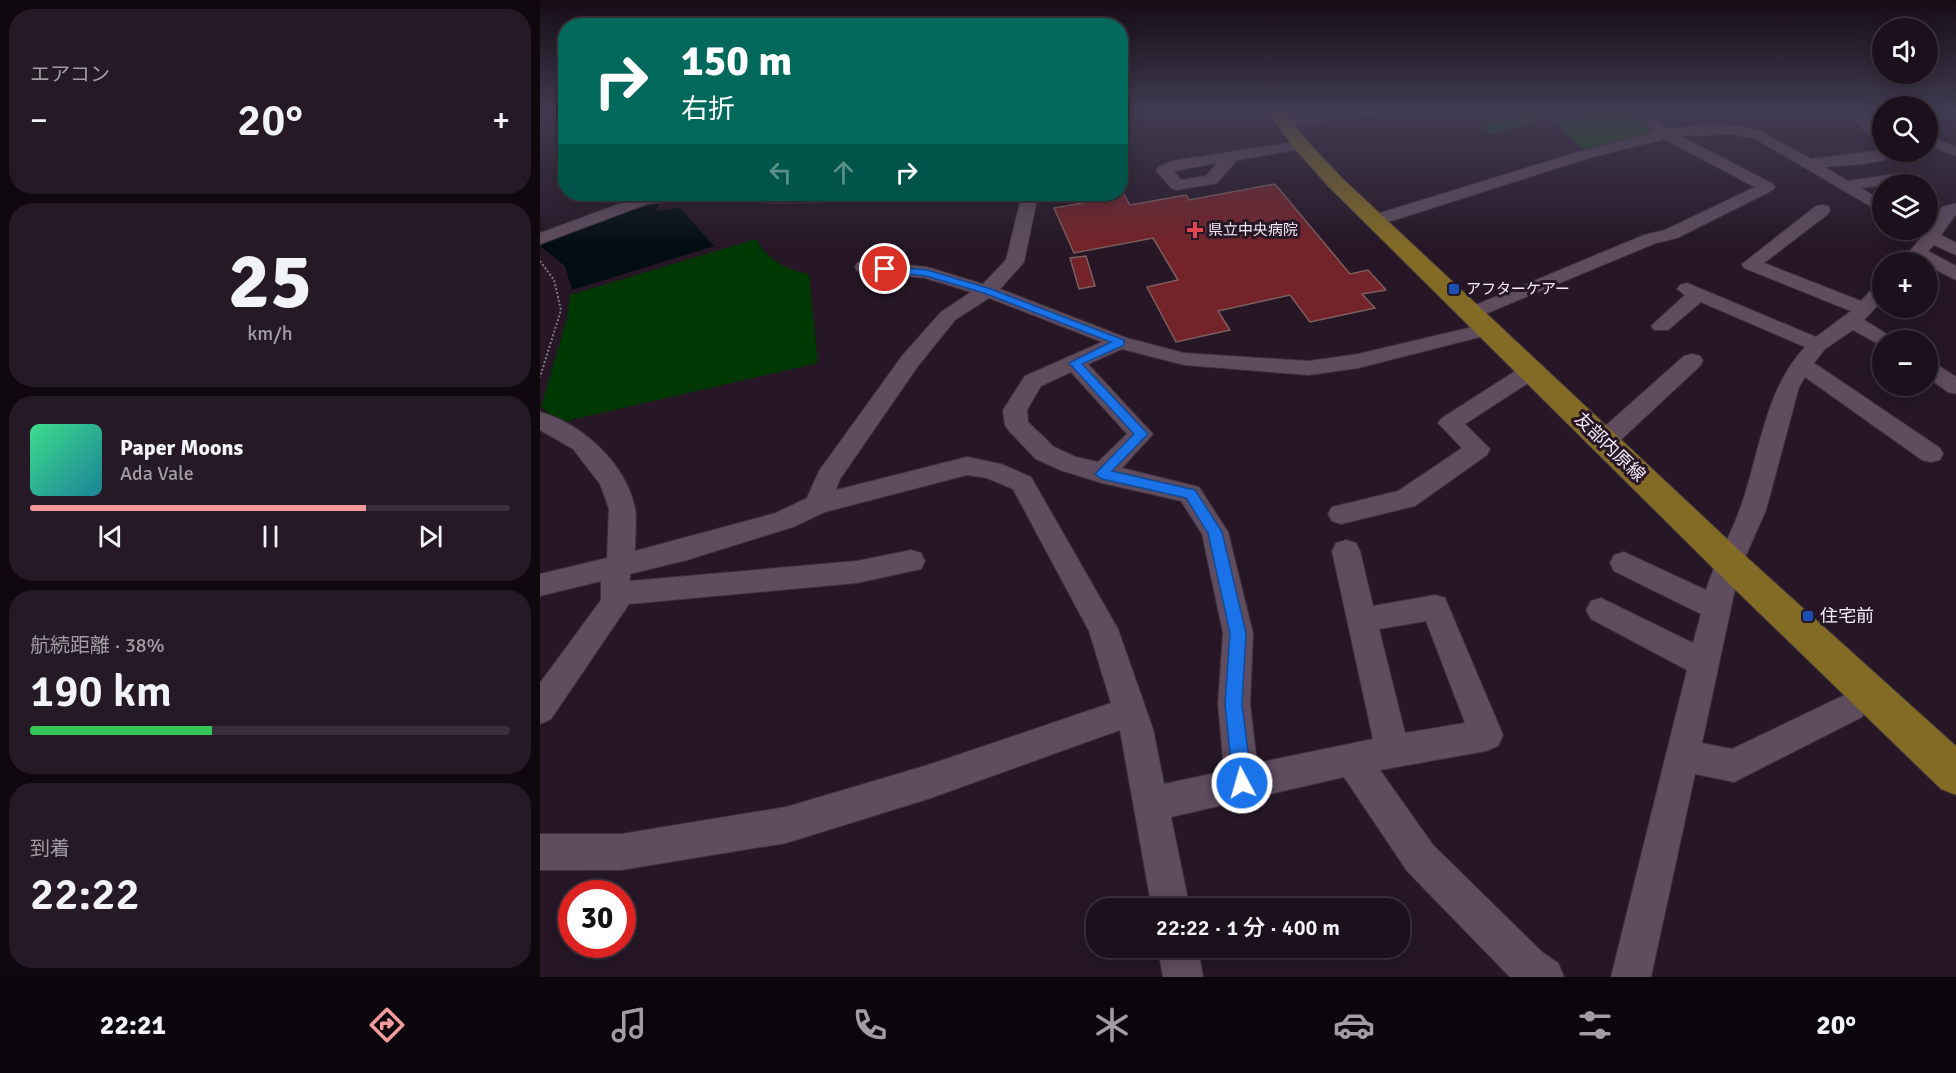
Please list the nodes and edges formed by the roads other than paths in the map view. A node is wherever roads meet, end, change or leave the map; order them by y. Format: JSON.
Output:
{"nodes":[{"id":1,"x":1232,"y":156,"type":"joint"},
{"id":2,"x":1314,"y":156,"type":"edge"},
{"id":3,"x":1582,"y":156,"type":"edge"},
{"id":4,"x":1708,"y":156,"type":"edge"},
{"id":5,"x":1795,"y":156,"type":"edge"},
{"id":6,"x":1872,"y":157,"type":"edge"},
{"id":7,"x":1808,"y":164,"type":"junction"},
{"id":8,"x":1872,"y":182,"type":"edge"},
{"id":9,"x":1844,"y":186,"type":"junction"},
{"id":10,"x":644,"y":201,"type":"edge"},
{"id":11,"x":1029,"y":201,"type":"edge"},
{"id":12,"x":1872,"y":202,"type":"edge"},
{"id":13,"x":1956,"y":208,"type":"edge"},
{"id":14,"x":1822,"y":210,"type":"dead end"},
{"id":15,"x":1376,"y":220,"type":"junction"},
{"id":16,"x":1938,"y":221,"type":"edge"},
{"id":17,"x":540,"y":239,"type":"edge"},
{"id":18,"x":1938,"y":240,"type":"edge"},
{"id":19,"x":1956,"y":250,"type":"edge"},
{"id":20,"x":864,"y":267,"type":"dead end"},
{"id":21,"x":1938,"y":267,"type":"edge"},
{"id":22,"x":1956,"y":274,"type":"edge"},
{"id":23,"x":987,"y":291,"type":"junction"},
{"id":24,"x":1872,"y":300,"type":"edge"},
{"id":25,"x":1858,"y":315,"type":"junction"},
{"id":26,"x":1481,"y":321,"type":"junction"},
{"id":27,"x":1661,"y":326,"type":"dead end"},
{"id":28,"x":1873,"y":330,"type":"edge"},
{"id":29,"x":1120,"y":342,"type":"junction"},
{"id":30,"x":1818,"y":345,"type":"junction"},
{"id":31,"x":1692,"y":361,"type":"dead end"},
{"id":32,"x":1074,"y":363,"type":"junction"},
{"id":33,"x":1801,"y":364,"type":"junction"},
{"id":34,"x":1531,"y":371,"type":"junction"},
{"id":35,"x":1938,"y":375,"type":"edge"},
{"id":36,"x":1956,"y":387,"type":"edge"},
{"id":37,"x":540,"y":420,"type":"edge"},
{"id":38,"x":1603,"y":442,"type":"junction"},
{"id":39,"x":1931,"y":454,"type":"dead end"},
{"id":40,"x":1068,"y":464,"type":"junction"},
{"id":41,"x":1102,"y":474,"type":"junction"},
{"id":42,"x":1022,"y":483,"type":"junction"},
{"id":43,"x":818,"y":504,"type":"junction"},
{"id":44,"x":1341,"y":514,"type":"dead end"},
{"id":45,"x":1346,"y":551,"type":"dead end"},
{"id":46,"x":911,"y":561,"type":"dead end"},
{"id":47,"x":1729,"y":562,"type":"junction"},
{"id":48,"x":1624,"y":563,"type":"dead end"},
{"id":49,"x":616,"y":580,"type":"junction"},
{"id":50,"x":540,"y":585,"type":"edge"},
{"id":51,"x":1716,"y":608,"type":"junction"},
{"id":52,"x":1601,"y":610,"type":"dead end"},
{"id":53,"x":1362,"y":620,"type":"junction"},
{"id":54,"x":1703,"y":663,"type":"junction"},
{"id":55,"x":1851,"y":707,"type":"dead end"},
{"id":56,"x":540,"y":709,"type":"edge"},
{"id":57,"x":1130,"y":711,"type":"junction"},
{"id":58,"x":1393,"y":751,"type":"junction"},
{"id":59,"x":1683,"y":755,"type":"junction"},
{"id":60,"x":1352,"y":759,"type":"junction"},
{"id":61,"x":1956,"y":774,"type":"edge"},
{"id":62,"x":1242,"y":783,"type":"junction"},
{"id":63,"x":1152,"y":804,"type":"junction"},
{"id":64,"x":540,"y":852,"type":"edge"},
{"id":65,"x":1169,"y":898,"type":"edge"},
{"id":66,"x":1180,"y":958,"type":"edge"},
{"id":67,"x":1184,"y":977,"type":"edge"},
{"id":68,"x":1544,"y":977,"type":"edge"},
{"id":69,"x":1631,"y":977,"type":"edge"}],
"edges":[{"from":1,"to":1,"type":"street"},
{"from":2,"to":15,"type":"main road","name":"友部内原線"},
{"from":3,"to":15,"type":"street"},
{"from":4,"to":26,"type":"street"},
{"from":5,"to":7,"type":"street"},
{"from":6,"to":7,"type":"street"},
{"from":7,"to":9,"type":"street"},
{"from":8,"to":9,"type":"street"},
{"from":9,"to":12,"type":"street"},
{"from":10,"to":17,"type":"street"},
{"from":11,"to":23,"type":"street"},
{"from":13,"to":16,"type":"street"},
{"from":14,"to":25,"type":"street"},
{"from":15,"to":26,"type":"main road","name":"友部内原線"},
{"from":18,"to":19,"type":"street"},
{"from":20,"to":23,"type":"street"},
{"from":21,"to":22,"type":"street"},
{"from":23,"to":29,"type":"street"},
{"from":23,"to":43,"type":"street"},
{"from":24,"to":25,"type":"street"},
{"from":25,"to":28,"type":"street"},
{"from":25,"to":30,"type":"street"},
{"from":26,"to":29,"type":"street"},
{"from":26,"to":34,"type":"main road","name":"友部内原線"},
{"from":27,"to":30,"type":"street"},
{"from":29,"to":32,"type":"street"},
{"from":30,"to":33,"type":"street"},
{"from":31,"to":38,"type":"street"},
{"from":32,"to":40,"type":"street"},
{"from":32,"to":41,"type":"street"},
{"from":33,"to":39,"type":"street"},
{"from":33,"to":47,"type":"street"},
{"from":34,"to":38,"type":"main road","name":"友部内原線"},
{"from":34,"to":44,"type":"street"},
{"from":35,"to":36,"type":"street"},
{"from":37,"to":49,"type":"street"},
{"from":38,"to":47,"type":"main road","name":"友部内原線"},
{"from":40,"to":41,"type":"street"},
{"from":40,"to":42,"type":"street"},
{"from":41,"to":62,"type":"street"},
{"from":42,"to":43,"type":"street"},
{"from":42,"to":57,"type":"street"},
{"from":43,"to":49,"type":"street"},
{"from":45,"to":53,"type":"street"},
{"from":46,"to":49,"type":"street"},
{"from":47,"to":51,"type":"street"},
{"from":47,"to":61,"type":"main road","name":"友部内原線"},
{"from":48,"to":51,"type":"street"},
{"from":49,"to":50,"type":"street"},
{"from":49,"to":56,"type":"street"},
{"from":51,"to":54,"type":"street"},
{"from":52,"to":54,"type":"street"},
{"from":53,"to":58,"type":"street"},
{"from":53,"to":58,"type":"street"},
{"from":54,"to":59,"type":"street"},
{"from":55,"to":59,"type":"street"},
{"from":57,"to":63,"type":"street"},
{"from":57,"to":64,"type":"street"},
{"from":58,"to":60,"type":"street"},
{"from":59,"to":69,"type":"street"},
{"from":60,"to":62,"type":"street"},
{"from":60,"to":68,"type":"street"},
{"from":62,"to":63,"type":"street"},
{"from":63,"to":65,"type":"street"},
{"from":66,"to":67,"type":"street"}]}
